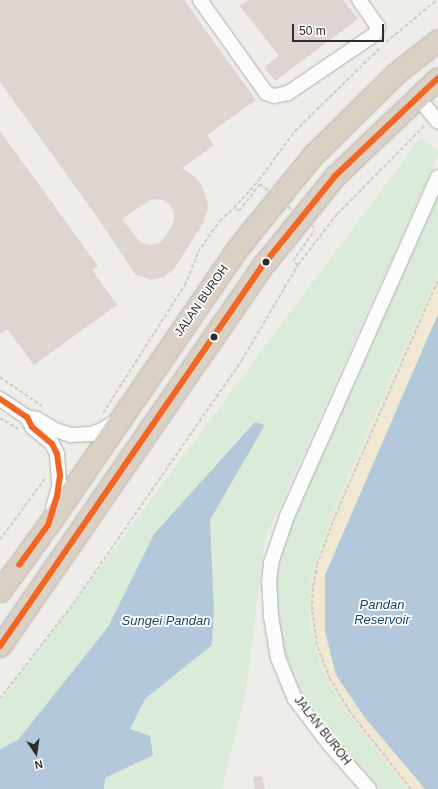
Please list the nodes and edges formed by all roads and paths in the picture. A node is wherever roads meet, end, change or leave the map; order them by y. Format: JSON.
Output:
{"nodes":[{"id":1,"x":200,"y":0,"type":"edge"},
{"id":2,"x":359,"y":0,"type":"edge"},
{"id":3,"x":437,"y":0,"type":"edge"},
{"id":4,"x":438,"y":40,"type":"edge"},
{"id":5,"x":438,"y":78,"type":"edge"},
{"id":6,"x":417,"y":96,"type":"junction"},
{"id":7,"x":436,"y":119,"type":"edge"},
{"id":8,"x":438,"y":177,"type":"edge"},
{"id":9,"x":234,"y":208,"type":"junction"},
{"id":10,"x":298,"y":265,"type":"junction"},
{"id":11,"x":438,"y":280,"type":"edge"},
{"id":12,"x":0,"y":377,"type":"edge"},
{"id":13,"x":0,"y":399,"type":"edge"},
{"id":14,"x":48,"y":411,"type":"dead end"},
{"id":15,"x":111,"y":416,"type":"junction"},
{"id":16,"x":27,"y":417,"type":"junction"},
{"id":17,"x":49,"y":473,"type":"dead end"},
{"id":18,"x":48,"y":525,"type":"junction"},
{"id":19,"x":0,"y":540,"type":"edge"},
{"id":20,"x":0,"y":591,"type":"edge"},
{"id":21,"x":0,"y":646,"type":"edge"},
{"id":22,"x":0,"y":699,"type":"edge"},
{"id":23,"x":369,"y":789,"type":"edge"},
{"id":24,"x":411,"y":789,"type":"edge"}],
"edges":[{"from":1,"to":2,"type":"street"},
{"from":3,"to":9,"type":"path"},
{"from":4,"to":15,"type":"highway","name":"JALAN BUROH"},
{"from":5,"to":6,"type":"highway"},
{"from":6,"to":7,"type":"street"},
{"from":6,"to":21,"type":"highway"},
{"from":7,"to":10,"type":"path"},
{"from":8,"to":23,"type":"street","name":"JALAN BUROH"},
{"from":9,"to":10,"type":"path","bridge":true},
{"from":9,"to":15,"type":"path"},
{"from":10,"to":22,"type":"path"},
{"from":11,"to":24,"type":"path"},
{"from":12,"to":14,"type":"path"},
{"from":13,"to":16,"type":"street"},
{"from":15,"to":16,"type":"street"},
{"from":15,"to":18,"type":"highway","name":"JALAN BUROH"},
{"from":16,"to":18,"type":"street"},
{"from":17,"to":19,"type":"path"},
{"from":18,"to":20,"type":"highway","name":"JALAN BUROH"}]}
